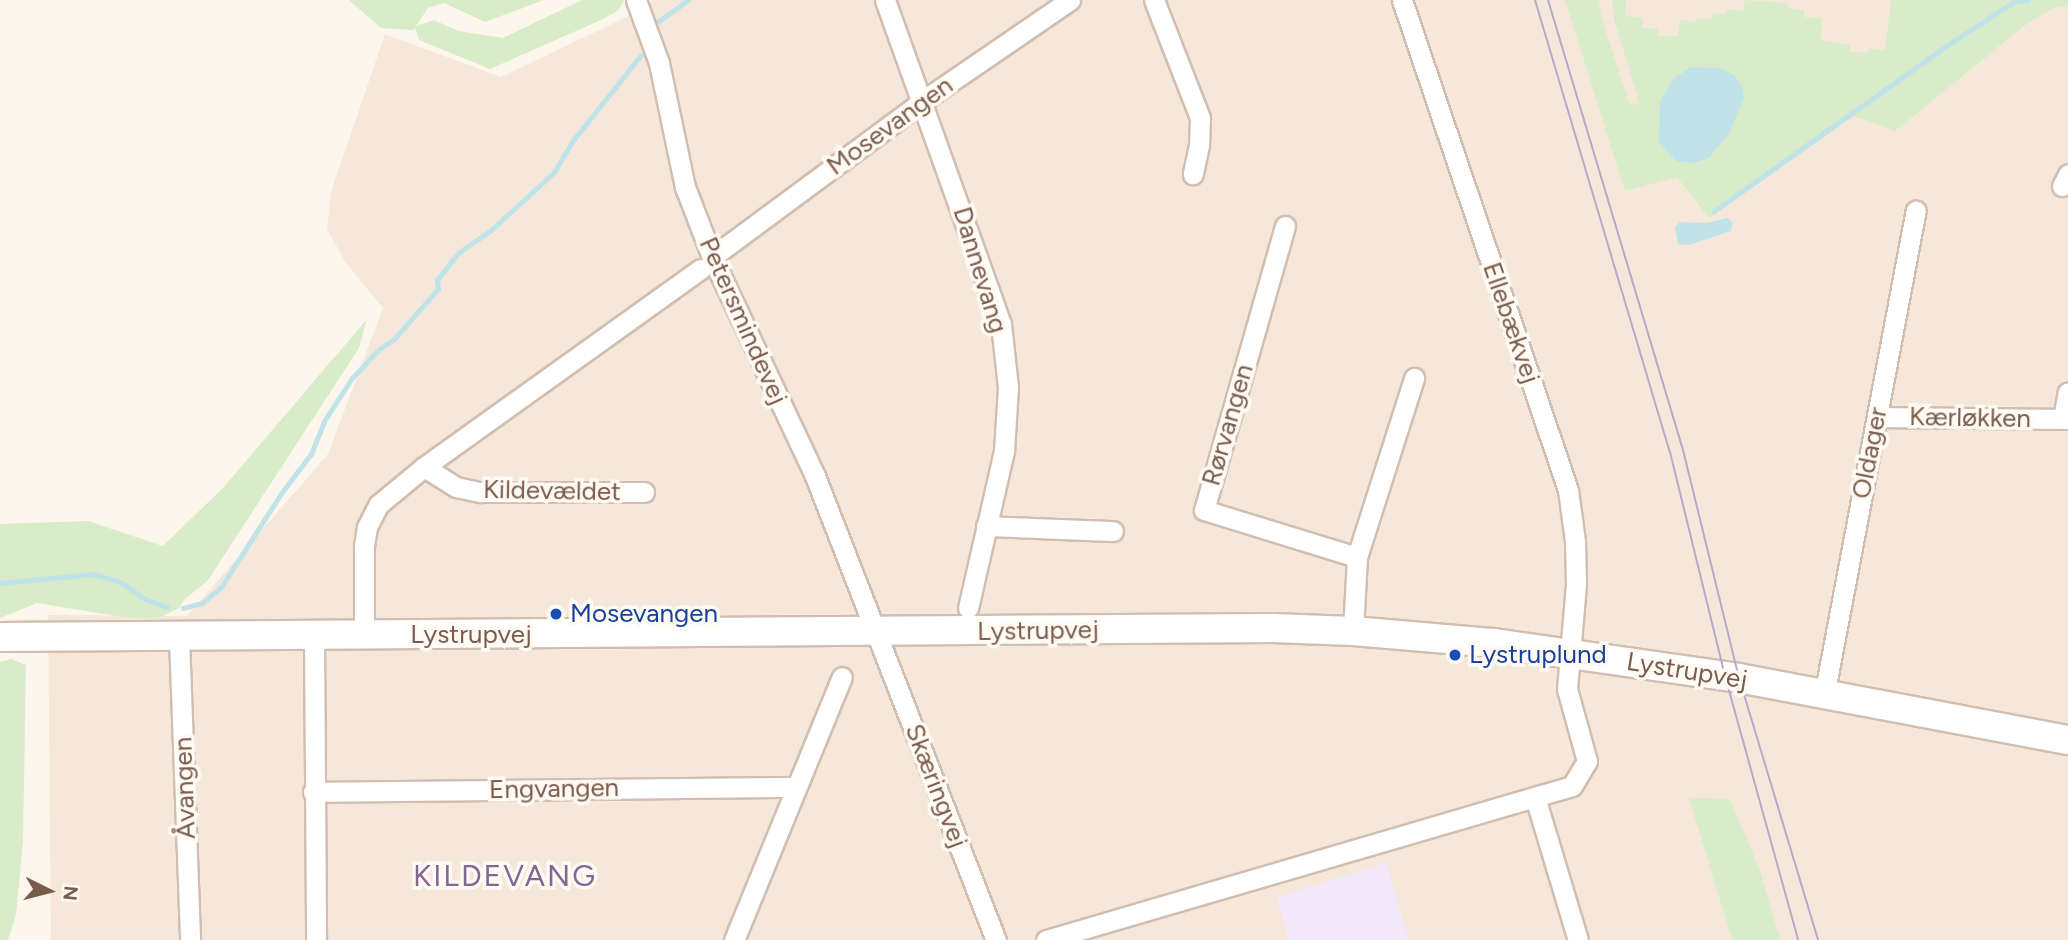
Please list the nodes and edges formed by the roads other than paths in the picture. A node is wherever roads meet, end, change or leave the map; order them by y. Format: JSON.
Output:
{"nodes":[{"id":1,"x":636,"y":0,"type":"edge"},
{"id":2,"x":885,"y":0,"type":"edge"},
{"id":3,"x":1070,"y":0,"type":"edge"},
{"id":4,"x":1154,"y":0,"type":"edge"},
{"id":5,"x":1402,"y":0,"type":"edge"},
{"id":6,"x":924,"y":100,"type":"junction"},
{"id":7,"x":1193,"y":174,"type":"dead end"},
{"id":8,"x":1916,"y":211,"type":"dead end"},
{"id":9,"x":1285,"y":226,"type":"dead end"},
{"id":10,"x":707,"y":263,"type":"junction"},
{"id":11,"x":1414,"y":378,"type":"dead end"},
{"id":12,"x":2068,"y":392,"type":"edge"},
{"id":13,"x":1877,"y":417,"type":"junction"},
{"id":14,"x":2066,"y":419,"type":"edge"},
{"id":15,"x":424,"y":467,"type":"junction"},
{"id":16,"x":643,"y":492,"type":"dead end"},
{"id":17,"x":986,"y":526,"type":"junction"},
{"id":18,"x":1113,"y":531,"type":"dead end"},
{"id":19,"x":1357,"y":557,"type":"junction"},
{"id":20,"x":968,"y":608,"type":"dead end"},
{"id":21,"x":1353,"y":631,"type":"junction"},
{"id":22,"x":877,"y":633,"type":"junction"},
{"id":23,"x":363,"y":635,"type":"junction"},
{"id":24,"x":314,"y":636,"type":"junction"},
{"id":25,"x":0,"y":637,"type":"edge"},
{"id":26,"x":179,"y":637,"type":"junction"},
{"id":27,"x":1568,"y":653,"type":"junction"},
{"id":28,"x":842,"y":677,"type":"dead end"},
{"id":29,"x":1824,"y":696,"type":"junction"},
{"id":30,"x":2068,"y":740,"type":"edge"},
{"id":31,"x":795,"y":787,"type":"junction"},
{"id":32,"x":313,"y":792,"type":"junction"},
{"id":33,"x":1535,"y":797,"type":"junction"},
{"id":34,"x":190,"y":940,"type":"edge"},
{"id":35,"x":316,"y":940,"type":"edge"},
{"id":36,"x":734,"y":940,"type":"edge"},
{"id":37,"x":996,"y":940,"type":"edge"},
{"id":38,"x":1045,"y":940,"type":"edge"},
{"id":39,"x":1578,"y":940,"type":"edge"}],
"edges":[{"from":1,"to":10,"type":"street","name":"Petersmindevej"},
{"from":2,"to":6,"type":"street","name":"Dannevang"},
{"from":3,"to":6,"type":"street","name":"Mosevangen"},
{"from":4,"to":7,"type":"street"},
{"from":5,"to":27,"type":"street","name":"Ellebækvej"},
{"from":6,"to":10,"type":"street","name":"Mosevangen"},
{"from":6,"to":17,"type":"street","name":"Dannevang"},
{"from":8,"to":13,"type":"street","name":"Oldager"},
{"from":9,"to":19,"type":"street","name":"Rørvangen"},
{"from":10,"to":15,"type":"street","name":"Mosevangen"},
{"from":10,"to":22,"type":"street","name":"Petersmindevej"},
{"from":11,"to":19,"type":"street"},
{"from":12,"to":14,"type":"street","name":"Kærløkken"},
{"from":13,"to":14,"type":"street","name":"Kærløkken"},
{"from":13,"to":29,"type":"street","name":"Oldager"},
{"from":15,"to":16,"type":"street","name":"Kildevældet"},
{"from":15,"to":23,"type":"street","name":"Mosevangen"},
{"from":17,"to":18,"type":"street"},
{"from":17,"to":20,"type":"street","name":"Dannevang"},
{"from":19,"to":21,"type":"street"},
{"from":21,"to":22,"type":"street","name":"Lystrupvej"},
{"from":21,"to":27,"type":"street","name":"Lystrupvej"},
{"from":22,"to":23,"type":"street","name":"Lystrupvej"},
{"from":22,"to":37,"type":"street","name":"Skæringvej"},
{"from":23,"to":24,"type":"street","name":"Lystrupvej"},
{"from":24,"to":26,"type":"street","name":"Lystrupvej"},
{"from":24,"to":32,"type":"street"},
{"from":25,"to":26,"type":"street","name":"Lystrupvej"},
{"from":26,"to":34,"type":"street","name":"Åvangen"},
{"from":27,"to":29,"type":"street","name":"Lystrupvej"},
{"from":27,"to":33,"type":"street"},
{"from":28,"to":31,"type":"street"},
{"from":29,"to":30,"type":"street","name":"Lystrupvej"},
{"from":31,"to":32,"type":"street","name":"Engvangen"},
{"from":31,"to":36,"type":"street"},
{"from":32,"to":35,"type":"street"},
{"from":33,"to":38,"type":"street"},
{"from":33,"to":39,"type":"street"}]}
